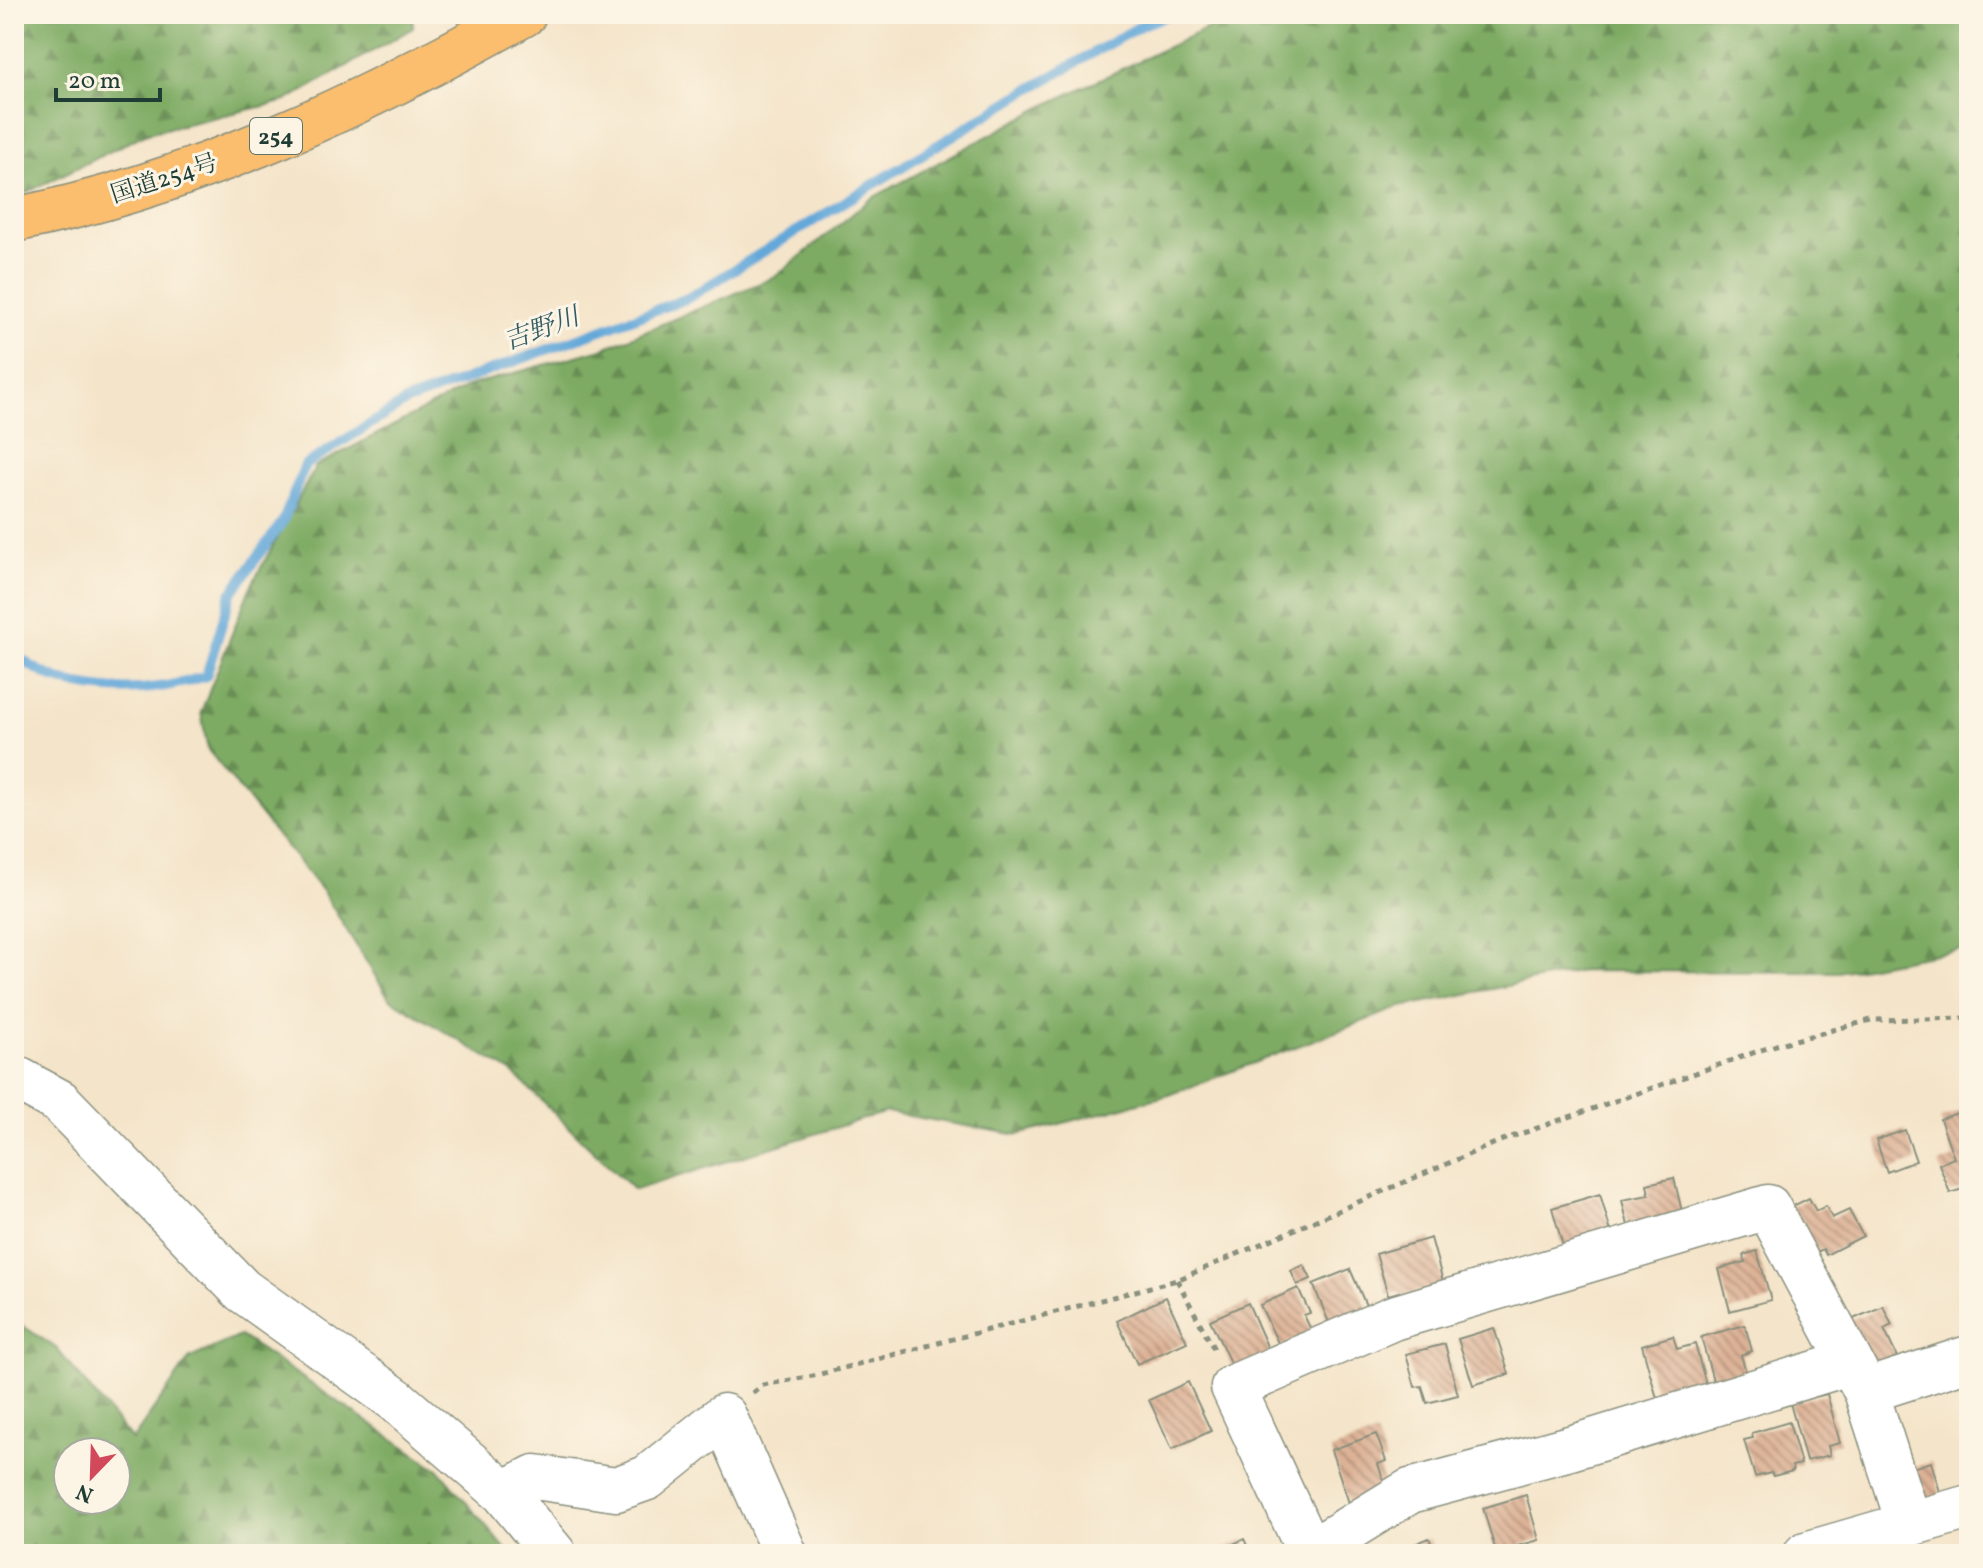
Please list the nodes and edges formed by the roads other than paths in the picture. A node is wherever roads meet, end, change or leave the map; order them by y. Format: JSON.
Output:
{"nodes":[{"id":1,"x":524,"y":14,"type":"edge"},
{"id":2,"x":14,"y":220,"type":"edge"},
{"id":3,"x":14,"y":1077,"type":"edge"},
{"id":4,"x":1969,"y":1358,"type":"edge"},
{"id":5,"x":1858,"y":1377,"type":"junction"},
{"id":6,"x":504,"y":1493,"type":"junction"},
{"id":7,"x":1969,"y":1507,"type":"edge"},
{"id":8,"x":1909,"y":1525,"type":"junction"},
{"id":9,"x":1310,"y":1553,"type":"edge"},
{"id":10,"x":554,"y":1554,"type":"edge"},
{"id":11,"x":785,"y":1554,"type":"edge"},
{"id":12,"x":1806,"y":1554,"type":"edge"}],
"edges":[{"from":1,"to":2,"type":"highway","name":"国道254号","number":"254"},
{"from":3,"to":6,"type":"street"},
{"from":4,"to":5,"type":"street"},
{"from":5,"to":8,"type":"street"},
{"from":5,"to":9,"type":"street"},
{"from":5,"to":9,"type":"street"},
{"from":6,"to":10,"type":"street"},
{"from":6,"to":11,"type":"street"},
{"from":7,"to":8,"type":"street"},
{"from":8,"to":12,"type":"street"}]}
